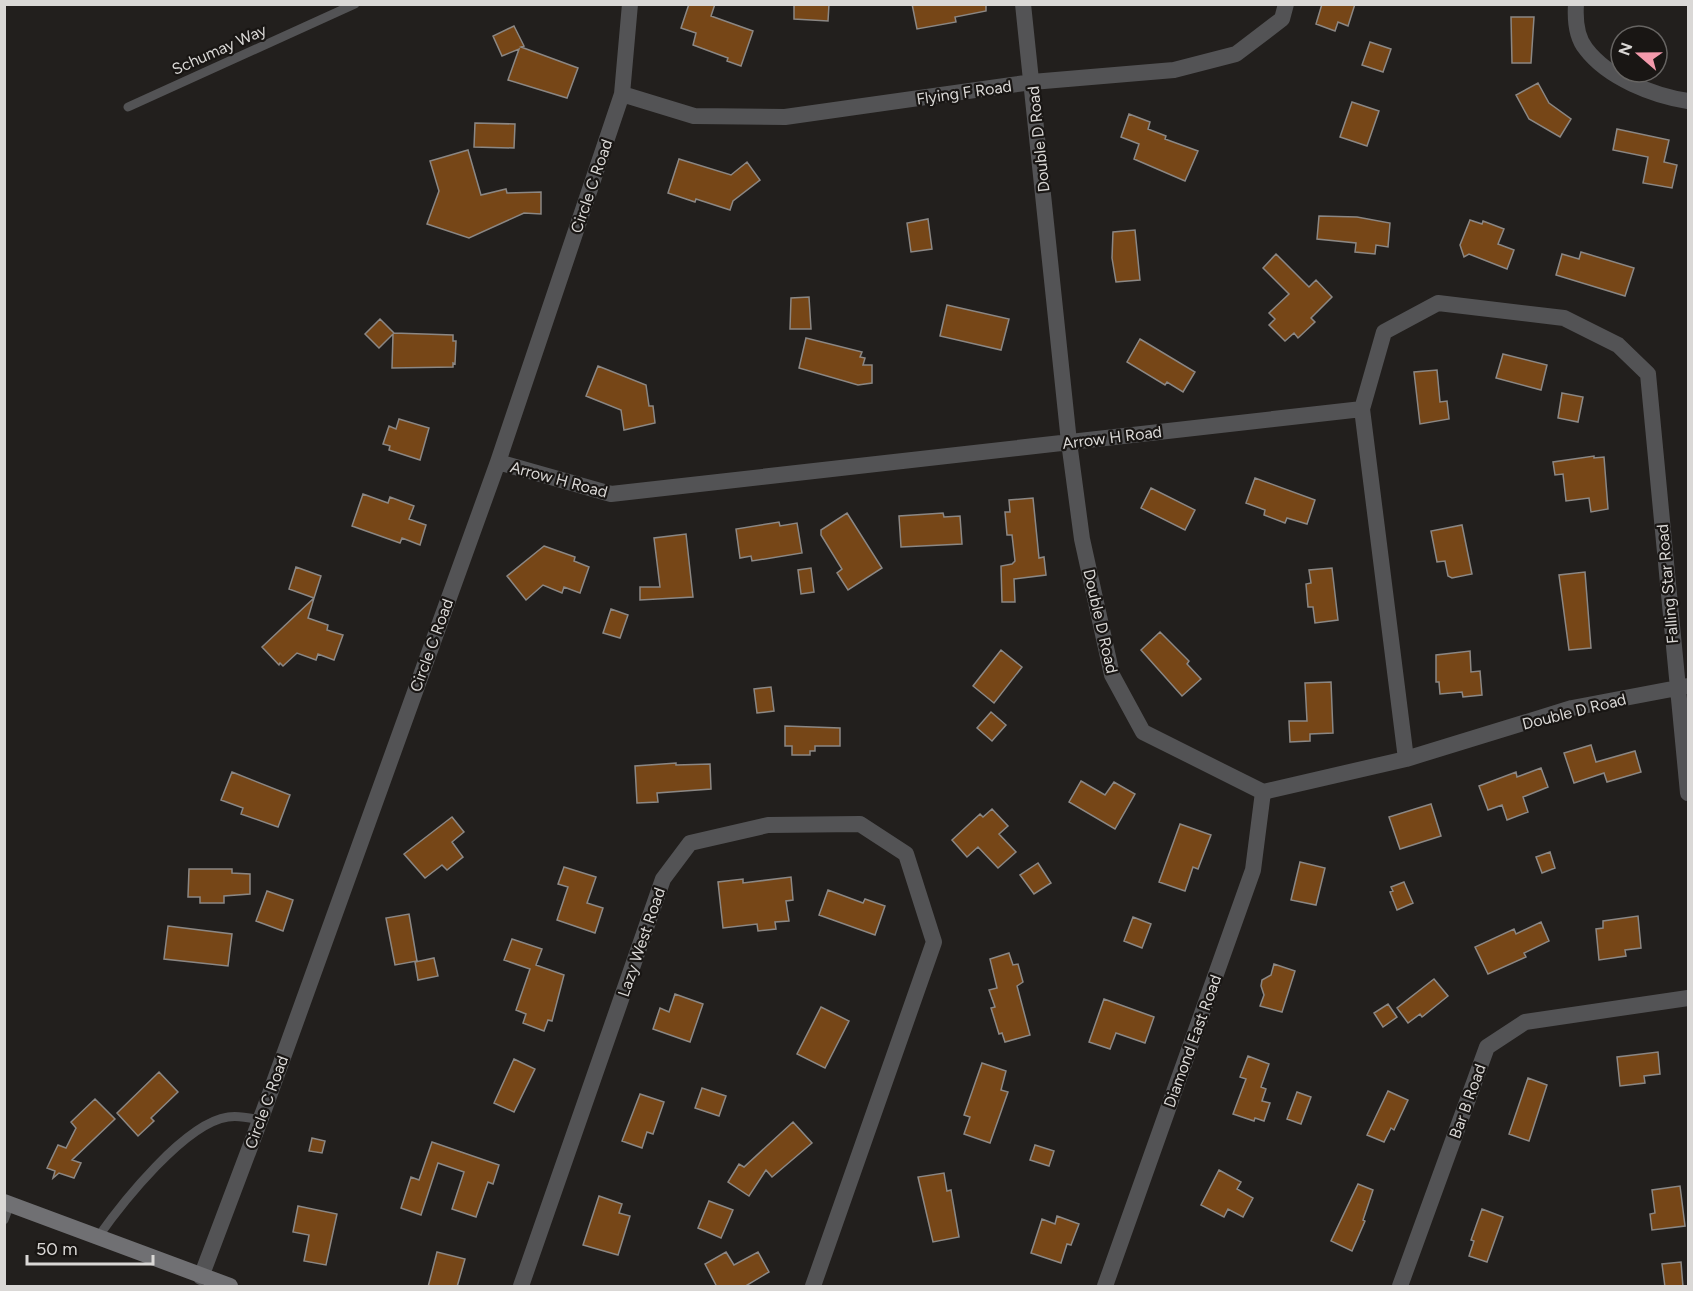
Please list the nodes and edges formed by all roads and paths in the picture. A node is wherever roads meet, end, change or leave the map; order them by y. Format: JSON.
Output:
{"nodes":[{"id":1,"x":355,"y":4,"type":"edge"},
{"id":2,"x":630,"y":4,"type":"edge"},
{"id":3,"x":1023,"y":4,"type":"edge"},
{"id":4,"x":1286,"y":4,"type":"edge"},
{"id":5,"x":1576,"y":4,"type":"edge"},
{"id":6,"x":1032,"y":82,"type":"junction"},
{"id":7,"x":622,"y":94,"type":"junction"},
{"id":8,"x":1689,"y":101,"type":"edge"},
{"id":9,"x":128,"y":107,"type":"dead end"},
{"id":10,"x":1362,"y":409,"type":"junction"},
{"id":11,"x":1069,"y":442,"type":"junction"},
{"id":12,"x":498,"y":462,"type":"junction"},
{"id":13,"x":1683,"y":686,"type":"edge"},
{"id":14,"x":1407,"y":759,"type":"junction"},
{"id":15,"x":1263,"y":792,"type":"junction"},
{"id":16,"x":1689,"y":793,"type":"edge"},
{"id":17,"x":1689,"y":998,"type":"edge"},
{"id":18,"x":260,"y":1120,"type":"junction"},
{"id":19,"x":6,"y":1208,"type":"edge"},
{"id":20,"x":98,"y":1237,"type":"junction"},
{"id":21,"x":201,"y":1277,"type":"junction"},
{"id":22,"x":231,"y":1287,"type":"edge"},
{"id":23,"x":521,"y":1287,"type":"edge"},
{"id":24,"x":813,"y":1287,"type":"edge"},
{"id":25,"x":1105,"y":1287,"type":"edge"},
{"id":26,"x":1400,"y":1287,"type":"edge"}],
"edges":[{"from":1,"to":9,"type":"lane","name":"Schumay Way"},
{"from":2,"to":7,"type":"street","name":"Circle C Road"},
{"from":3,"to":6,"type":"street","name":"Double D Road"},
{"from":4,"to":6,"type":"street","name":"Flying F Road"},
{"from":5,"to":8,"type":"street"},
{"from":6,"to":7,"type":"street","name":"Flying F Road"},
{"from":6,"to":11,"type":"street","name":"Double D Road"},
{"from":7,"to":12,"type":"street","name":"Circle C Road"},
{"from":10,"to":11,"type":"street","name":"Arrow H Road"},
{"from":10,"to":13,"type":"street","name":"Falling Star Road"},
{"from":10,"to":14,"type":"street"},
{"from":11,"to":12,"type":"street","name":"Arrow H Road"},
{"from":11,"to":15,"type":"street","name":"Double D Road"},
{"from":12,"to":18,"type":"street","name":"Circle C Road"},
{"from":13,"to":14,"type":"street","name":"Double D Road"},
{"from":13,"to":16,"type":"street","name":"Falling Star Road"},
{"from":14,"to":15,"type":"street","name":"Double D Road"},
{"from":15,"to":25,"type":"street","name":"Diamond East Road"},
{"from":17,"to":26,"type":"street","name":"Bar B Road"},
{"from":18,"to":20,"type":"lane"},
{"from":18,"to":21,"type":"street","name":"Circle C Road"},
{"from":19,"to":20,"type":"main road"},
{"from":20,"to":21,"type":"main road"},
{"from":21,"to":22,"type":"main road"},
{"from":23,"to":24,"type":"street","name":"Lazy West Road"}]}
